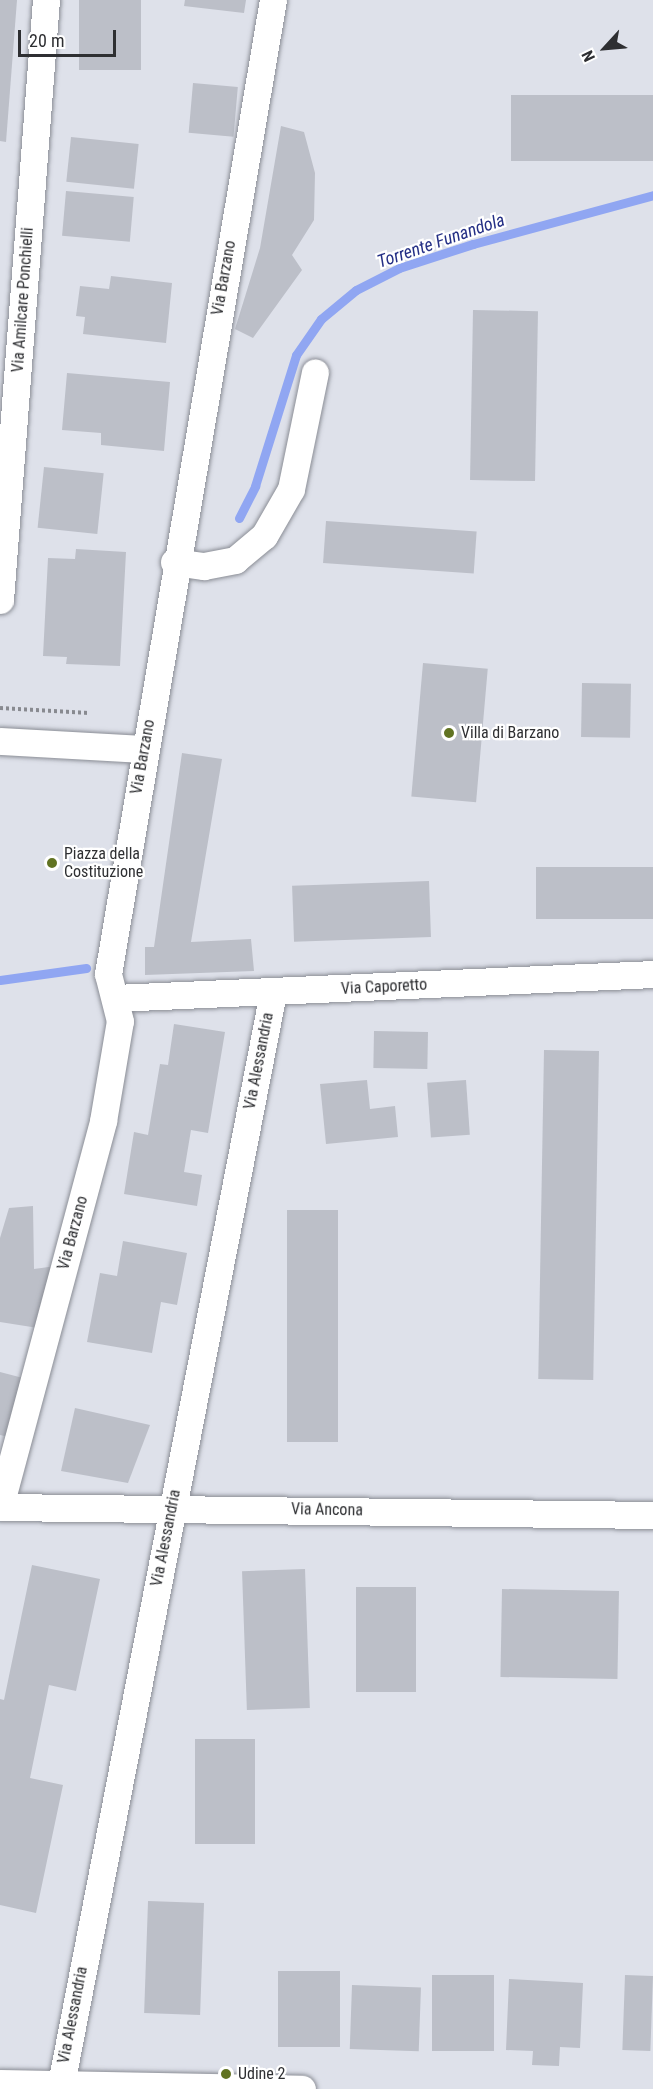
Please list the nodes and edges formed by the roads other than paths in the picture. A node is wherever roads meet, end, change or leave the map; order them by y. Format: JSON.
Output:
{"nodes":[{"id":1,"x":46,"y":0,"type":"edge"},
{"id":2,"x":273,"y":0,"type":"edge"},
{"id":3,"x":315,"y":372,"type":"dead end"},
{"id":4,"x":174,"y":562,"type":"junction"},
{"id":5,"x":0,"y":600,"type":"edge"},
{"id":6,"x":0,"y":741,"type":"edge"},
{"id":7,"x":143,"y":749,"type":"junction"},
{"id":8,"x":653,"y":974,"type":"edge"},
{"id":9,"x":273,"y":992,"type":"junction"},
{"id":10,"x":115,"y":998,"type":"junction"},
{"id":11,"x":0,"y":1506,"type":"edge"},
{"id":12,"x":172,"y":1508,"type":"junction"},
{"id":13,"x":653,"y":1515,"type":"edge"},
{"id":14,"x":61,"y":2084,"type":"junction"},
{"id":15,"x":12,"y":2085,"type":"edge"},
{"id":16,"x":302,"y":2089,"type":"edge"}],
"edges":[{"from":1,"to":5,"type":"street","name":"Via Amilcare Ponchielli"},
{"from":2,"to":4,"type":"street","name":"Via Barzano"},
{"from":3,"to":4,"type":"street"},
{"from":4,"to":7,"type":"street","name":"Via Barzano"},
{"from":6,"to":7,"type":"street"},
{"from":7,"to":10,"type":"street","name":"Via Barzano"},
{"from":8,"to":9,"type":"street","name":"Via Caporetto"},
{"from":9,"to":10,"type":"street","name":"Via Caporetto"},
{"from":9,"to":12,"type":"street","name":"Via Alessandria"},
{"from":10,"to":11,"type":"street","name":"Via Barzano"},
{"from":11,"to":12,"type":"street","name":"Via Ancona"},
{"from":12,"to":13,"type":"street","name":"Via Ancona"},
{"from":12,"to":14,"type":"street","name":"Via Alessandria"},
{"from":14,"to":15,"type":"street"},
{"from":14,"to":16,"type":"street"}]}
